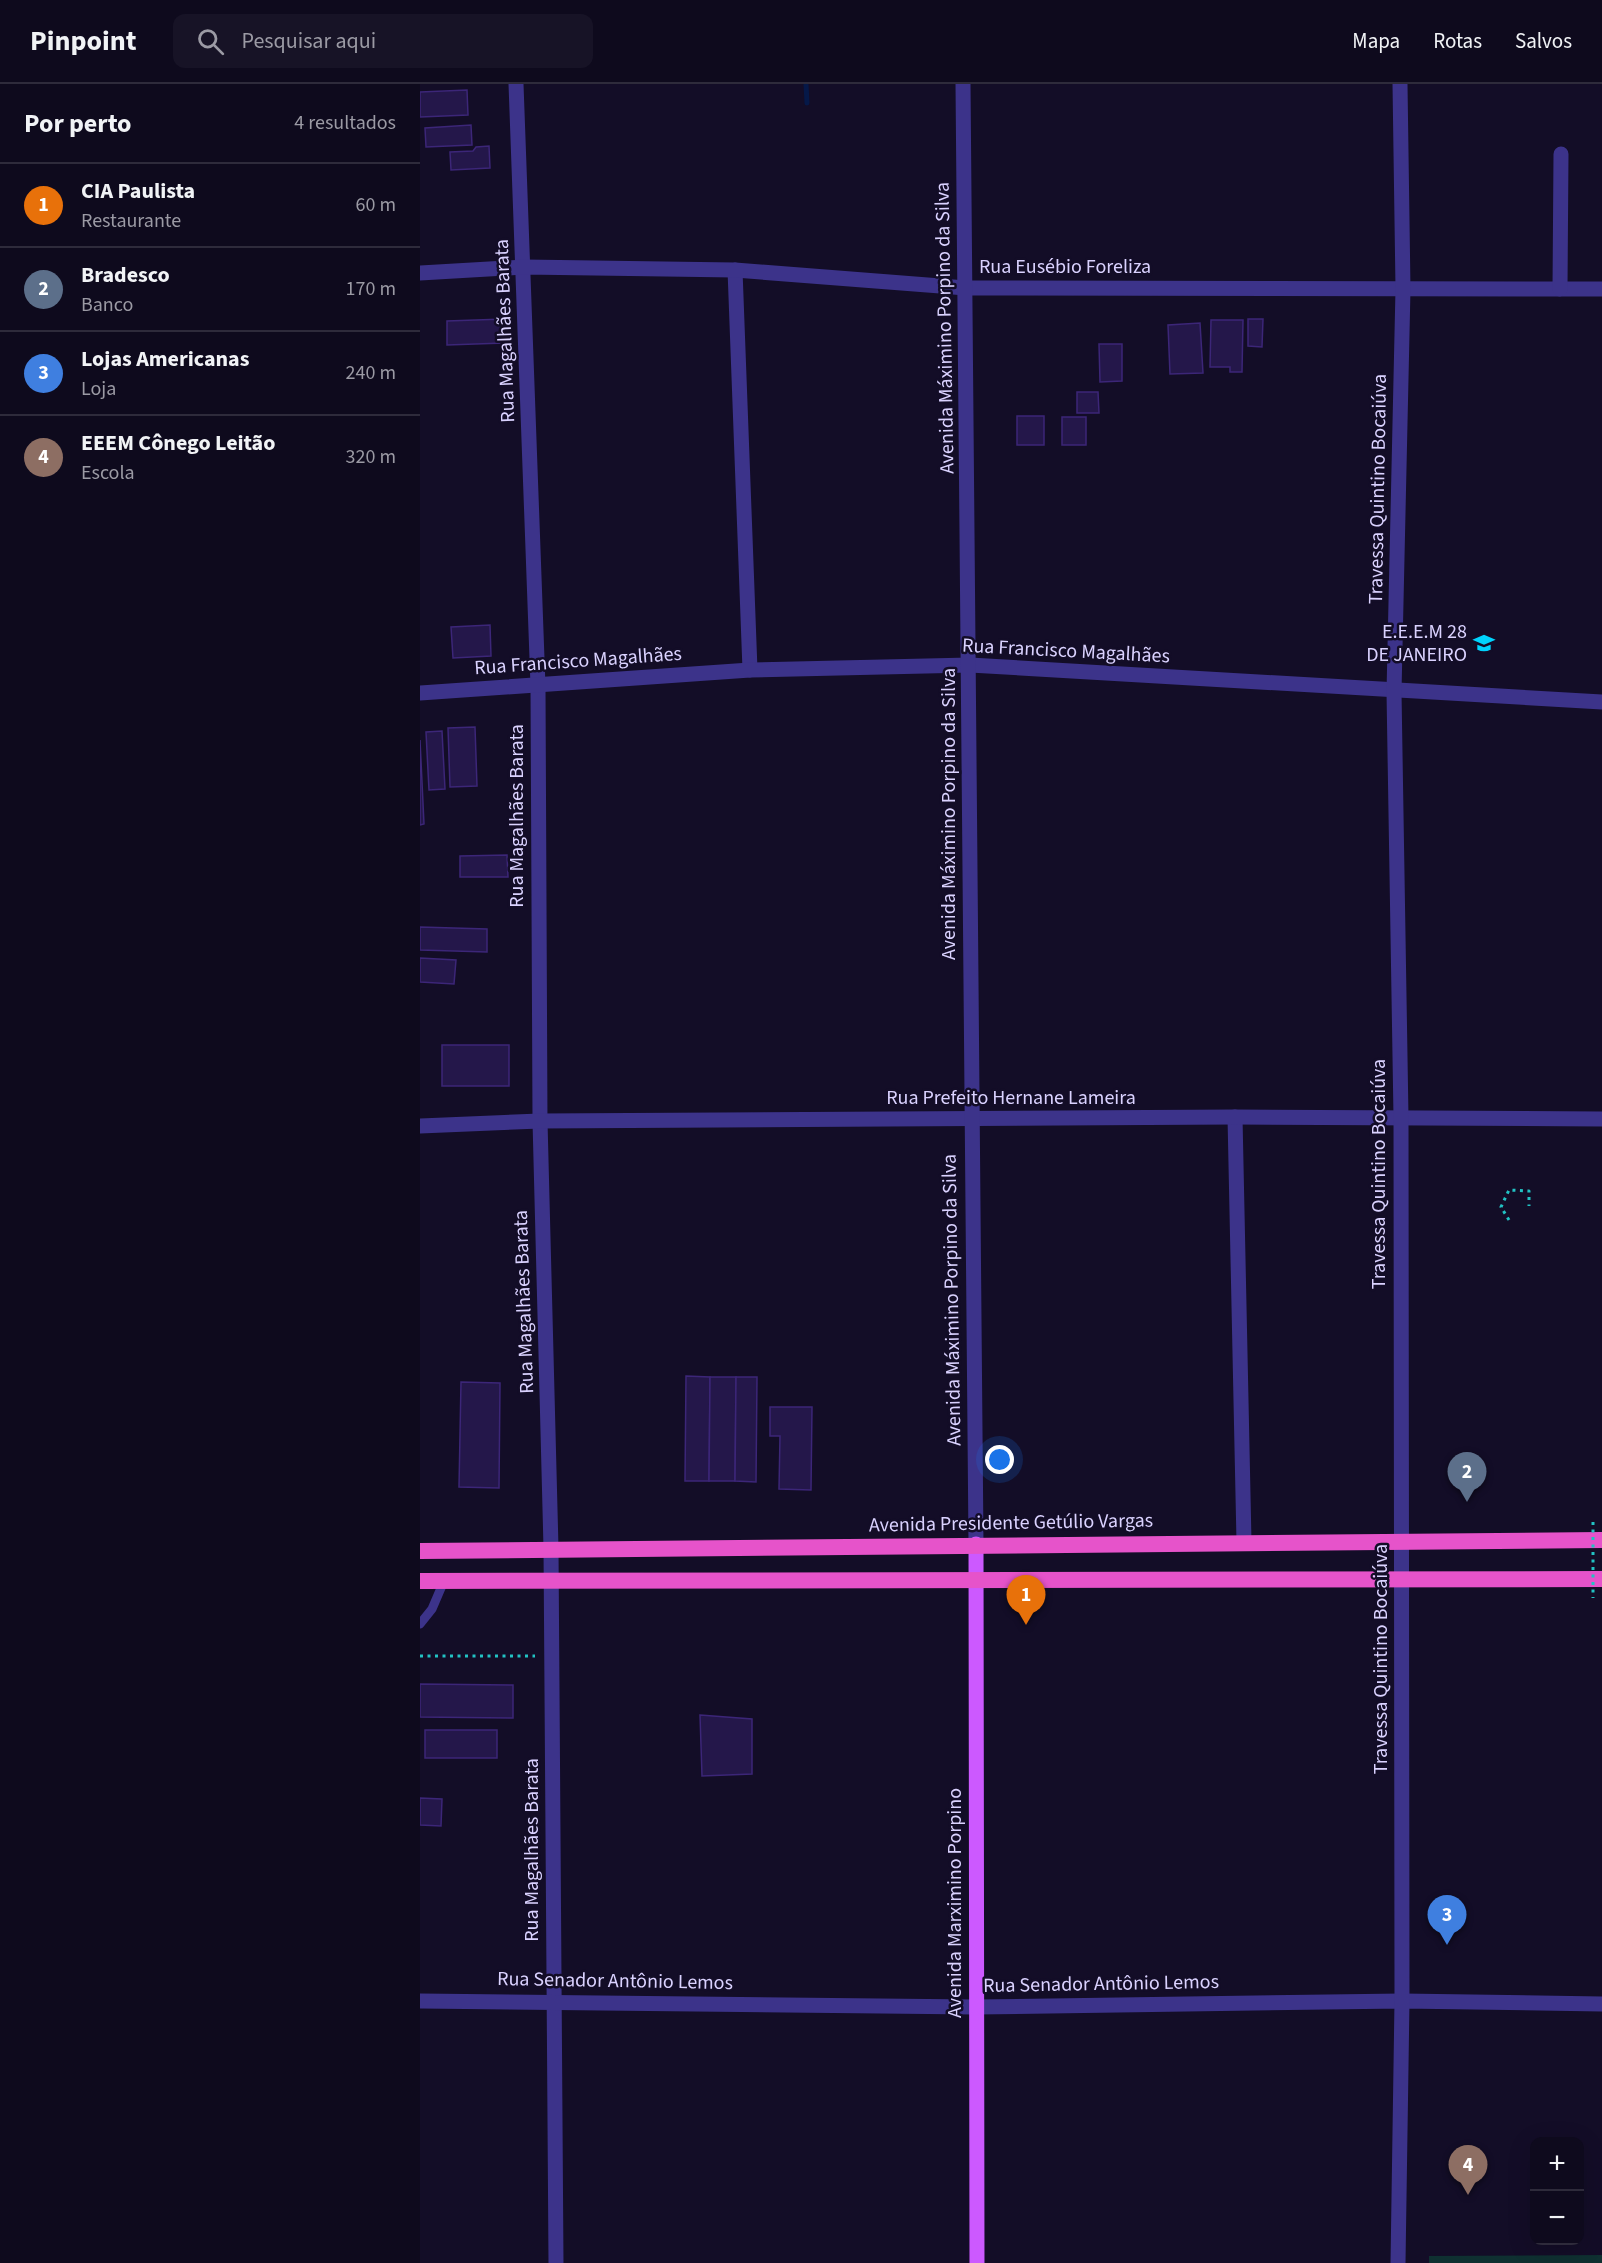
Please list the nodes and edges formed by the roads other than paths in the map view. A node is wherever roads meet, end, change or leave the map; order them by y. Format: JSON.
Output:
{"nodes":[{"id":1,"x":516,"y":84,"type":"edge"},
{"id":2,"x":963,"y":84,"type":"edge"},
{"id":3,"x":1400,"y":84,"type":"edge"},
{"id":4,"x":1561,"y":154,"type":"dead end"},
{"id":5,"x":524,"y":267,"type":"junction"},
{"id":6,"x":735,"y":270,"type":"junction"},
{"id":7,"x":420,"y":273,"type":"edge"},
{"id":8,"x":966,"y":288,"type":"junction"},
{"id":9,"x":1403,"y":289,"type":"junction"},
{"id":10,"x":1560,"y":289,"type":"junction"},
{"id":11,"x":1602,"y":289,"type":"edge"},
{"id":12,"x":970,"y":664,"type":"junction"},
{"id":13,"x":750,"y":670,"type":"junction"},
{"id":14,"x":538,"y":686,"type":"junction"},
{"id":15,"x":1394,"y":692,"type":"junction"},
{"id":16,"x":420,"y":693,"type":"edge"},
{"id":17,"x":1602,"y":702,"type":"edge"},
{"id":18,"x":1235,"y":1117,"type":"junction"},
{"id":19,"x":1401,"y":1118,"type":"junction"},
{"id":20,"x":971,"y":1119,"type":"junction"},
{"id":21,"x":1602,"y":1119,"type":"edge"},
{"id":22,"x":540,"y":1121,"type":"junction"},
{"id":23,"x":420,"y":1126,"type":"edge"},
{"id":24,"x":1602,"y":1539,"type":"edge"},
{"id":25,"x":1401,"y":1541,"type":"junction"},
{"id":26,"x":1244,"y":1542,"type":"junction"},
{"id":27,"x":976,"y":1544,"type":"junction"},
{"id":28,"x":551,"y":1548,"type":"junction"},
{"id":29,"x":420,"y":1551,"type":"edge"},
{"id":30,"x":551,"y":1580,"type":"junction"},
{"id":31,"x":1401,"y":1580,"type":"junction"},
{"id":32,"x":1602,"y":1580,"type":"edge"},
{"id":33,"x":420,"y":1581,"type":"edge"},
{"id":34,"x":444,"y":1581,"type":"junction"},
{"id":35,"x":976,"y":1581,"type":"junction"},
{"id":36,"x":420,"y":1624,"type":"edge"},
{"id":37,"x":420,"y":2001,"type":"edge"},
{"id":38,"x":553,"y":2001,"type":"junction"},
{"id":39,"x":1402,"y":2001,"type":"junction"},
{"id":40,"x":1602,"y":2004,"type":"edge"},
{"id":41,"x":975,"y":2007,"type":"junction"},
{"id":42,"x":556,"y":2263,"type":"edge"},
{"id":43,"x":977,"y":2263,"type":"edge"},
{"id":44,"x":1398,"y":2263,"type":"edge"}],
"edges":[{"from":1,"to":5,"type":"street","name":"Rua Magalhães Barata"},
{"from":2,"to":8,"type":"street","name":"Avenida Máximino Porpino da Silva"},
{"from":3,"to":9,"type":"street","name":"Travessa Quintino Bocaiúva"},
{"from":4,"to":10,"type":"street"},
{"from":5,"to":6,"type":"street","name":"Rua Eusébio Foreliza"},
{"from":5,"to":7,"type":"street","name":"Rua Eusébio Foreliza"},
{"from":5,"to":14,"type":"street","name":"Rua Magalhães Barata"},
{"from":6,"to":8,"type":"street","name":"Rua Eusébio Foreliza"},
{"from":6,"to":13,"type":"street"},
{"from":8,"to":9,"type":"street","name":"Rua Eusébio Foreliza"},
{"from":8,"to":12,"type":"street","name":"Avenida Máximino Porpino da Silva"},
{"from":9,"to":10,"type":"street","name":"Rua Eusébio Foreliza"},
{"from":9,"to":15,"type":"street","name":"Travessa Quintino Bocaiúva"},
{"from":10,"to":11,"type":"street","name":"Rua Eusébio Foreliza"},
{"from":12,"to":13,"type":"street","name":"Rua Francisco Magalhães"},
{"from":12,"to":15,"type":"street","name":"Rua Francisco Magalhães"},
{"from":12,"to":20,"type":"street","name":"Avenida Máximino Porpino da Silva"},
{"from":13,"to":14,"type":"street","name":"Rua Francisco Magalhães"},
{"from":14,"to":16,"type":"street","name":"Rua Francisco Magalhães"},
{"from":14,"to":22,"type":"street","name":"Rua Magalhães Barata"},
{"from":15,"to":17,"type":"street","name":"Rua Francisco Magalhães"},
{"from":15,"to":19,"type":"street","name":"Travessa Quintino Bocaiúva"},
{"from":18,"to":19,"type":"street","name":"Rua Prefeito Hernane Lameira"},
{"from":18,"to":20,"type":"street","name":"Rua Prefeito Hernane Lameira"},
{"from":18,"to":26,"type":"street"},
{"from":19,"to":21,"type":"street","name":"Rua Prefeito Hernane Lameira"},
{"from":19,"to":25,"type":"street","name":"Travessa Quintino Bocaiúva"},
{"from":20,"to":22,"type":"street","name":"Rua Prefeito Hernane Lameira"},
{"from":20,"to":27,"type":"street","name":"Avenida Máximino Porpino da Silva"},
{"from":22,"to":23,"type":"street","name":"Rua Prefeito Hernane Lameira"},
{"from":22,"to":28,"type":"street","name":"Rua Magalhães Barata"},
{"from":24,"to":25,"type":"highway","name":"Avenida Presidente Getúlio Vargas"},
{"from":25,"to":26,"type":"highway","name":"Avenida Presidente Getúlio Vargas"},
{"from":25,"to":31,"type":"street","name":"Travessa Quintino Bocaiúva"},
{"from":26,"to":27,"type":"highway","name":"Avenida Presidente Getúlio Vargas"},
{"from":27,"to":28,"type":"highway","name":"Avenida Presidente Getúlio Vargas"},
{"from":27,"to":35,"type":"main road","name":"Avenida Marximino Porpino"},
{"from":28,"to":29,"type":"highway","name":"Avenida Presidente Getúlio Vargas"},
{"from":28,"to":30,"type":"street","name":"Rua Magalhães Barata"},
{"from":30,"to":34,"type":"highway"},
{"from":30,"to":35,"type":"highway"},
{"from":30,"to":38,"type":"street","name":"Rua Magalhães Barata"},
{"from":31,"to":32,"type":"highway"},
{"from":31,"to":35,"type":"highway"},
{"from":31,"to":39,"type":"street","name":"Travessa Quintino Bocaiúva"},
{"from":33,"to":34,"type":"highway"},
{"from":34,"to":36,"type":"lane"},
{"from":35,"to":41,"type":"main road","name":"Avenida Marximino Porpino"},
{"from":37,"to":38,"type":"street","name":"Rua Senador Antônio Lemos"},
{"from":38,"to":41,"type":"street","name":"Rua Senador Antônio Lemos"},
{"from":38,"to":42,"type":"street","name":"Rua Magalhães Barata"},
{"from":39,"to":40,"type":"street","name":"Rua Senador Antônio Lemos"},
{"from":39,"to":41,"type":"street","name":"Rua Senador Antônio Lemos"},
{"from":39,"to":44,"type":"street","name":"Travessa Quintino Bocaiúva"},
{"from":41,"to":43,"type":"main road","name":"Avenida Marximino Porpino"}]}
